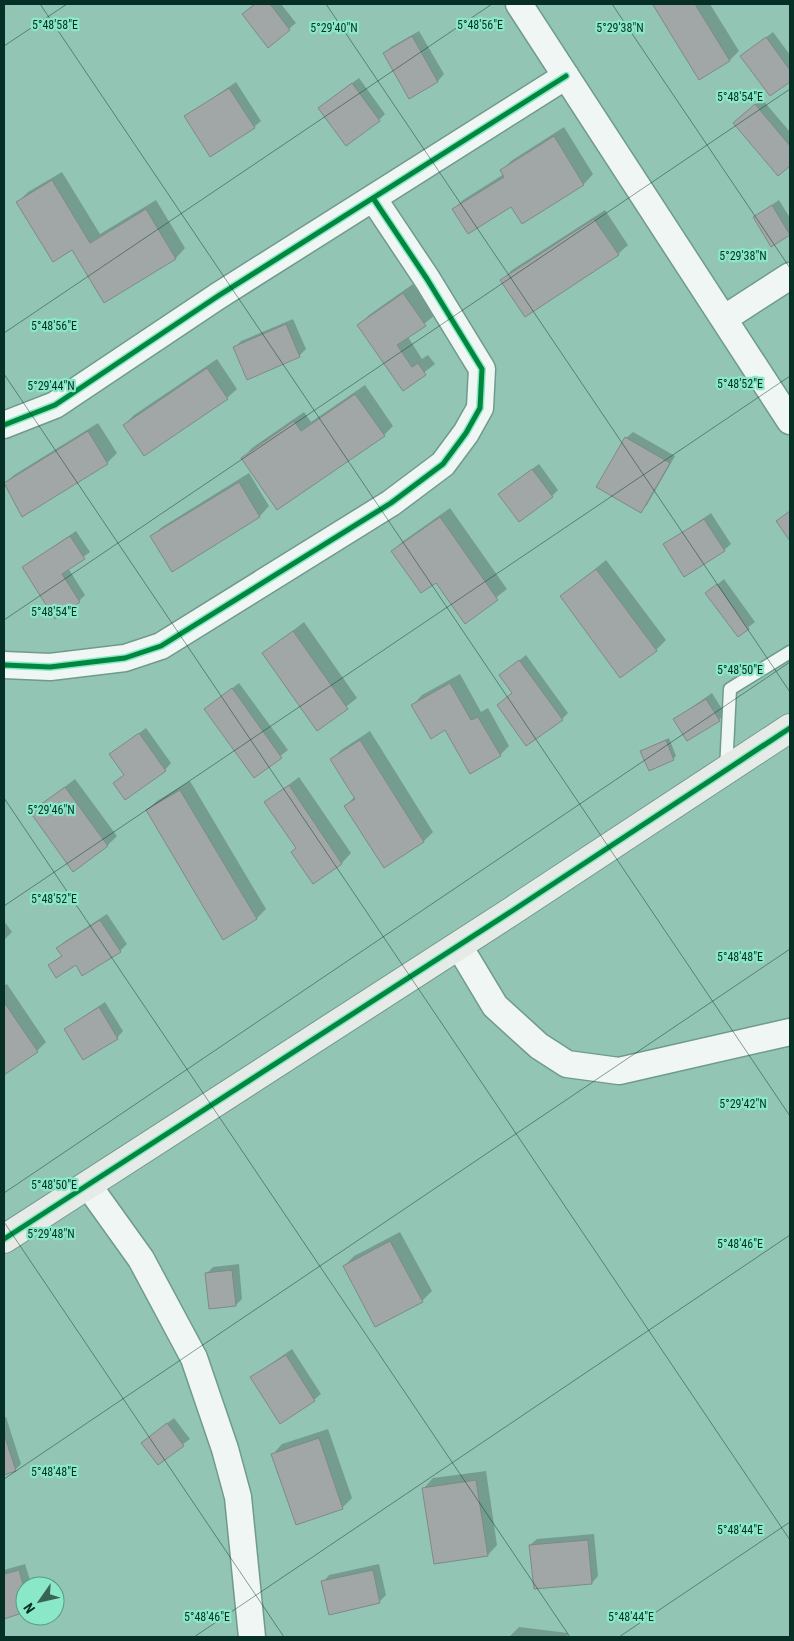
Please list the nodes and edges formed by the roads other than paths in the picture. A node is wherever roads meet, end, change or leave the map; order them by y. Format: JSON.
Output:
{"nodes":[{"id":1,"x":519,"y":4,"type":"edge"},
{"id":2,"x":566,"y":76,"type":"junction"},
{"id":3,"x":373,"y":198,"type":"junction"},
{"id":4,"x":790,"y":276,"type":"edge"},
{"id":5,"x":725,"y":318,"type":"junction"},
{"id":6,"x":790,"y":421,"type":"edge"},
{"id":7,"x":4,"y":425,"type":"edge"},
{"id":8,"x":790,"y":652,"type":"edge"},
{"id":9,"x":4,"y":665,"type":"edge"},
{"id":10,"x":790,"y":728,"type":"edge"},
{"id":11,"x":726,"y":770,"type":"junction"},
{"id":12,"x":459,"y":946,"type":"junction"},
{"id":13,"x":790,"y":1032,"type":"edge"},
{"id":14,"x":88,"y":1185,"type":"junction"},
{"id":15,"x":4,"y":1239,"type":"edge"},
{"id":16,"x":252,"y":1637,"type":"edge"}],
"edges":[{"from":1,"to":2,"type":"street"},
{"from":2,"to":3,"type":"street"},
{"from":2,"to":5,"type":"street"},
{"from":3,"to":7,"type":"street"},
{"from":3,"to":9,"type":"street"},
{"from":4,"to":5,"type":"street"},
{"from":5,"to":6,"type":"street"},
{"from":8,"to":11,"type":"lane"},
{"from":10,"to":11,"type":"street"},
{"from":11,"to":12,"type":"street"},
{"from":12,"to":13,"type":"street"},
{"from":12,"to":14,"type":"street"},
{"from":14,"to":15,"type":"street"},
{"from":14,"to":16,"type":"street"}]}
